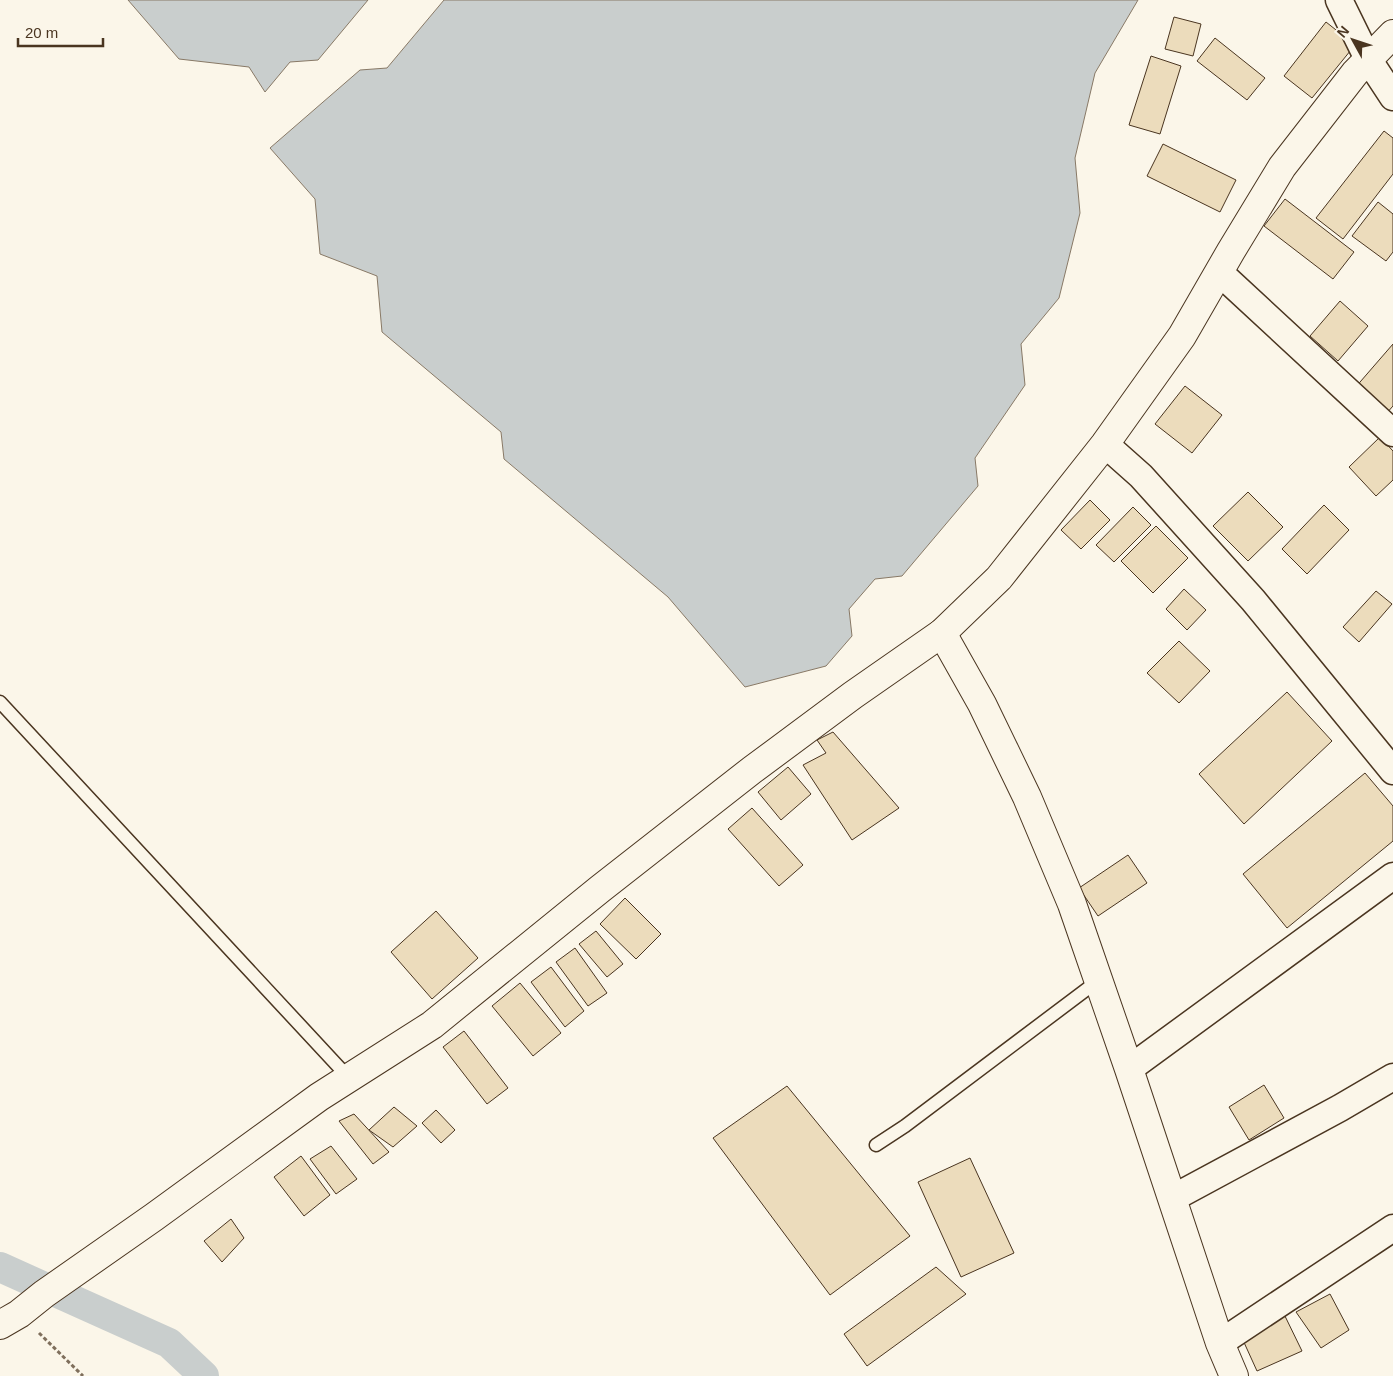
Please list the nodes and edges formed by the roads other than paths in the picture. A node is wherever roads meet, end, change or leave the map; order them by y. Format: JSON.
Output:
{"nodes":[{"id":1,"x":1339,"y":0,"type":"edge"},
{"id":2,"x":1393,"y":34,"type":"edge"},
{"id":3,"x":1368,"y":59,"type":"junction"},
{"id":4,"x":1393,"y":97,"type":"edge"},
{"id":5,"x":1219,"y":272,"type":"junction"},
{"id":6,"x":1393,"y":433,"type":"edge"},
{"id":7,"x":1105,"y":444,"type":"junction"},
{"id":8,"x":942,"y":633,"type":"junction"},
{"id":9,"x":0,"y":702,"type":"edge"},
{"id":10,"x":1393,"y":771,"type":"edge"},
{"id":11,"x":1393,"y":876,"type":"edge"},
{"id":12,"x":1099,"y":980,"type":"junction"},
{"id":13,"x":1129,"y":1069,"type":"junction"},
{"id":14,"x":1393,"y":1077,"type":"edge"},
{"id":15,"x":349,"y":1078,"type":"junction"},
{"id":16,"x":876,"y":1145,"type":"dead end"},
{"id":17,"x":1172,"y":1198,"type":"junction"},
{"id":18,"x":1393,"y":1228,"type":"edge"},
{"id":19,"x":10,"y":1320,"type":"edge"},
{"id":20,"x":1220,"y":1343,"type":"junction"},
{"id":21,"x":1234,"y":1376,"type":"edge"}],
"edges":[{"from":1,"to":3,"type":"street"},
{"from":2,"to":3,"type":"main road"},
{"from":3,"to":4,"type":"street"},
{"from":3,"to":5,"type":"main road"},
{"from":5,"to":6,"type":"street"},
{"from":5,"to":7,"type":"main road"},
{"from":7,"to":8,"type":"main road"},
{"from":7,"to":10,"type":"street"},
{"from":8,"to":12,"type":"main road"},
{"from":8,"to":15,"type":"main road"},
{"from":9,"to":15,"type":"lane"},
{"from":11,"to":13,"type":"street"},
{"from":12,"to":13,"type":"main road"},
{"from":12,"to":16,"type":"lane"},
{"from":13,"to":17,"type":"main road"},
{"from":14,"to":17,"type":"street"},
{"from":15,"to":19,"type":"main road"},
{"from":17,"to":20,"type":"main road"},
{"from":18,"to":20,"type":"street"},
{"from":20,"to":21,"type":"main road"}]}
